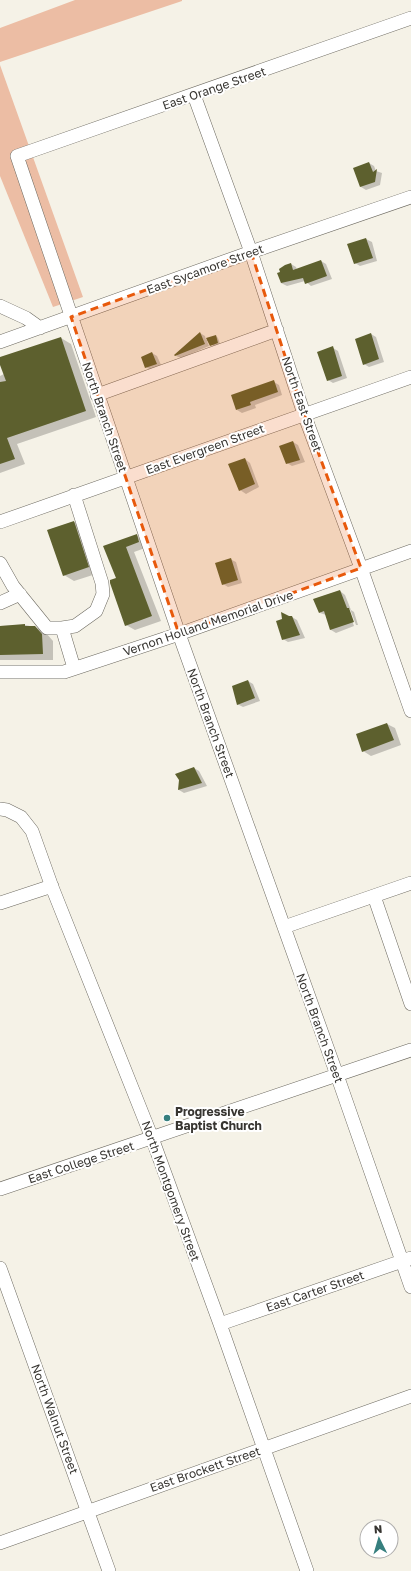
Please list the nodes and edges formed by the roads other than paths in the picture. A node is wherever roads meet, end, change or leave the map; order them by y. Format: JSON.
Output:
{"nodes":[{"id":1,"x":411,"y":18,"type":"edge"},
{"id":2,"x":194,"y":95,"type":"junction"},
{"id":3,"x":17,"y":156,"type":"joint"},
{"id":4,"x":411,"y":197,"type":"edge"},
{"id":5,"x":251,"y":252,"type":"junction"},
{"id":6,"x":0,"y":306,"type":"edge"},
{"id":7,"x":71,"y":317,"type":"junction"},
{"id":8,"x":40,"y":328,"type":"junction"},
{"id":9,"x":277,"y":330,"type":"junction"},
{"id":10,"x":0,"y":342,"type":"edge"},
{"id":11,"x":411,"y":377,"type":"edge"},
{"id":12,"x":97,"y":395,"type":"junction"},
{"id":13,"x":304,"y":414,"type":"junction"},
{"id":14,"x":125,"y":477,"type":"junction"},
{"id":15,"x":74,"y":496,"type":"junction"},
{"id":16,"x":0,"y":522,"type":"edge"},
{"id":17,"x":411,"y":551,"type":"edge"},
{"id":18,"x":0,"y":563,"type":"edge"},
{"id":19,"x":361,"y":568,"type":"junction"},
{"id":20,"x":20,"y":594,"type":"junction"},
{"id":21,"x":0,"y":603,"type":"edge"},
{"id":22,"x":62,"y":628,"type":"junction"},
{"id":23,"x":179,"y":634,"type":"junction"},
{"id":24,"x":74,"y":668,"type":"junction"},
{"id":25,"x":0,"y":672,"type":"edge"},
{"id":26,"x":411,"y":711,"type":"edge"},
{"id":27,"x":0,"y":810,"type":"edge"},
{"id":28,"x":411,"y":883,"type":"edge"},
{"id":29,"x":52,"y":886,"type":"junction"},
{"id":30,"x":374,"y":896,"type":"junction"},
{"id":31,"x":0,"y":903,"type":"edge"},
{"id":32,"x":284,"y":927,"type":"junction"},
{"id":33,"x":411,"y":1004,"type":"edge"},
{"id":34,"x":411,"y":1050,"type":"edge"},
{"id":35,"x":337,"y":1075,"type":"junction"},
{"id":36,"x":152,"y":1138,"type":"junction"},
{"id":37,"x":0,"y":1189,"type":"edge"},
{"id":38,"x":406,"y":1260,"type":"edge"},
{"id":39,"x":0,"y":1268,"type":"edge"},
{"id":40,"x":411,"y":1287,"type":"edge"},
{"id":41,"x":220,"y":1324,"type":"junction"},
{"id":42,"x":411,"y":1396,"type":"edge"},
{"id":43,"x":263,"y":1448,"type":"junction"},
{"id":44,"x":88,"y":1510,"type":"junction"},
{"id":45,"x":0,"y":1543,"type":"edge"},
{"id":46,"x":109,"y":1571,"type":"edge"},
{"id":47,"x":307,"y":1571,"type":"edge"}],
"edges":[{"from":1,"to":2,"type":"street","name":"East Orange Street"},
{"from":2,"to":3,"type":"street","name":"East Orange Street"},
{"from":2,"to":5,"type":"street","name":"North East Street"},
{"from":3,"to":7,"type":"street","name":"North Branch Street"},
{"from":4,"to":5,"type":"street","name":"East Sycamore Street"},
{"from":5,"to":7,"type":"street","name":"East Sycamore Street"},
{"from":5,"to":9,"type":"street","name":"North East Street"},
{"from":6,"to":8,"type":"street"},
{"from":7,"to":8,"type":"street","name":"East Sycamore Street"},
{"from":7,"to":12,"type":"street","name":"North Branch Street"},
{"from":8,"to":10,"type":"street","name":"East Sycamore Street"},
{"from":9,"to":12,"type":"street"},
{"from":9,"to":13,"type":"street","name":"North East Street"},
{"from":11,"to":13,"type":"street","name":"East Evergreen Street"},
{"from":12,"to":14,"type":"street","name":"North Branch Street"},
{"from":13,"to":14,"type":"street","name":"East Evergreen Street"},
{"from":13,"to":19,"type":"street","name":"North East Street"},
{"from":14,"to":15,"type":"street","name":"East Evergreen Street"},
{"from":14,"to":23,"type":"street","name":"North Branch Street"},
{"from":15,"to":16,"type":"street","name":"East Evergreen Street"},
{"from":15,"to":22,"type":"street"},
{"from":17,"to":19,"type":"street","name":"Vernon Holland Memorial Drive"},
{"from":18,"to":20,"type":"street"},
{"from":19,"to":23,"type":"street","name":"Vernon Holland Memorial Drive"},
{"from":19,"to":26,"type":"street","name":"North East Street"},
{"from":20,"to":21,"type":"street"},
{"from":20,"to":22,"type":"street"},
{"from":22,"to":24,"type":"street"},
{"from":23,"to":24,"type":"street","name":"Vernon Holland Memorial Drive"},
{"from":23,"to":32,"type":"street","name":"North Branch Street"},
{"from":24,"to":25,"type":"street","name":"Vernon Holland Memorial Drive"},
{"from":27,"to":29,"type":"street","name":"North Montgomery Street"},
{"from":28,"to":30,"type":"street"},
{"from":29,"to":31,"type":"street"},
{"from":29,"to":36,"type":"street","name":"North Montgomery Street"},
{"from":30,"to":32,"type":"street"},
{"from":30,"to":33,"type":"street"},
{"from":32,"to":35,"type":"street","name":"North Branch Street"},
{"from":34,"to":35,"type":"street","name":"East College Street"},
{"from":35,"to":36,"type":"street","name":"East College Street"},
{"from":35,"to":38,"type":"street","name":"North Branch Street"},
{"from":36,"to":37,"type":"street","name":"East College Street"},
{"from":36,"to":41,"type":"street","name":"North Montgomery Street"},
{"from":38,"to":40,"type":"street","name":"North Branch Street"},
{"from":38,"to":41,"type":"street","name":"East Carter Street"},
{"from":39,"to":44,"type":"street","name":"North Walnut Street"},
{"from":41,"to":43,"type":"street","name":"North Montgomery Street"},
{"from":42,"to":43,"type":"street","name":"East Brockett Street"},
{"from":43,"to":44,"type":"street","name":"East Brockett Street"},
{"from":43,"to":47,"type":"street","name":"North Montgomery Street"},
{"from":44,"to":45,"type":"street","name":"East Brockett Street"},
{"from":44,"to":46,"type":"street","name":"North Walnut Street"}]}
